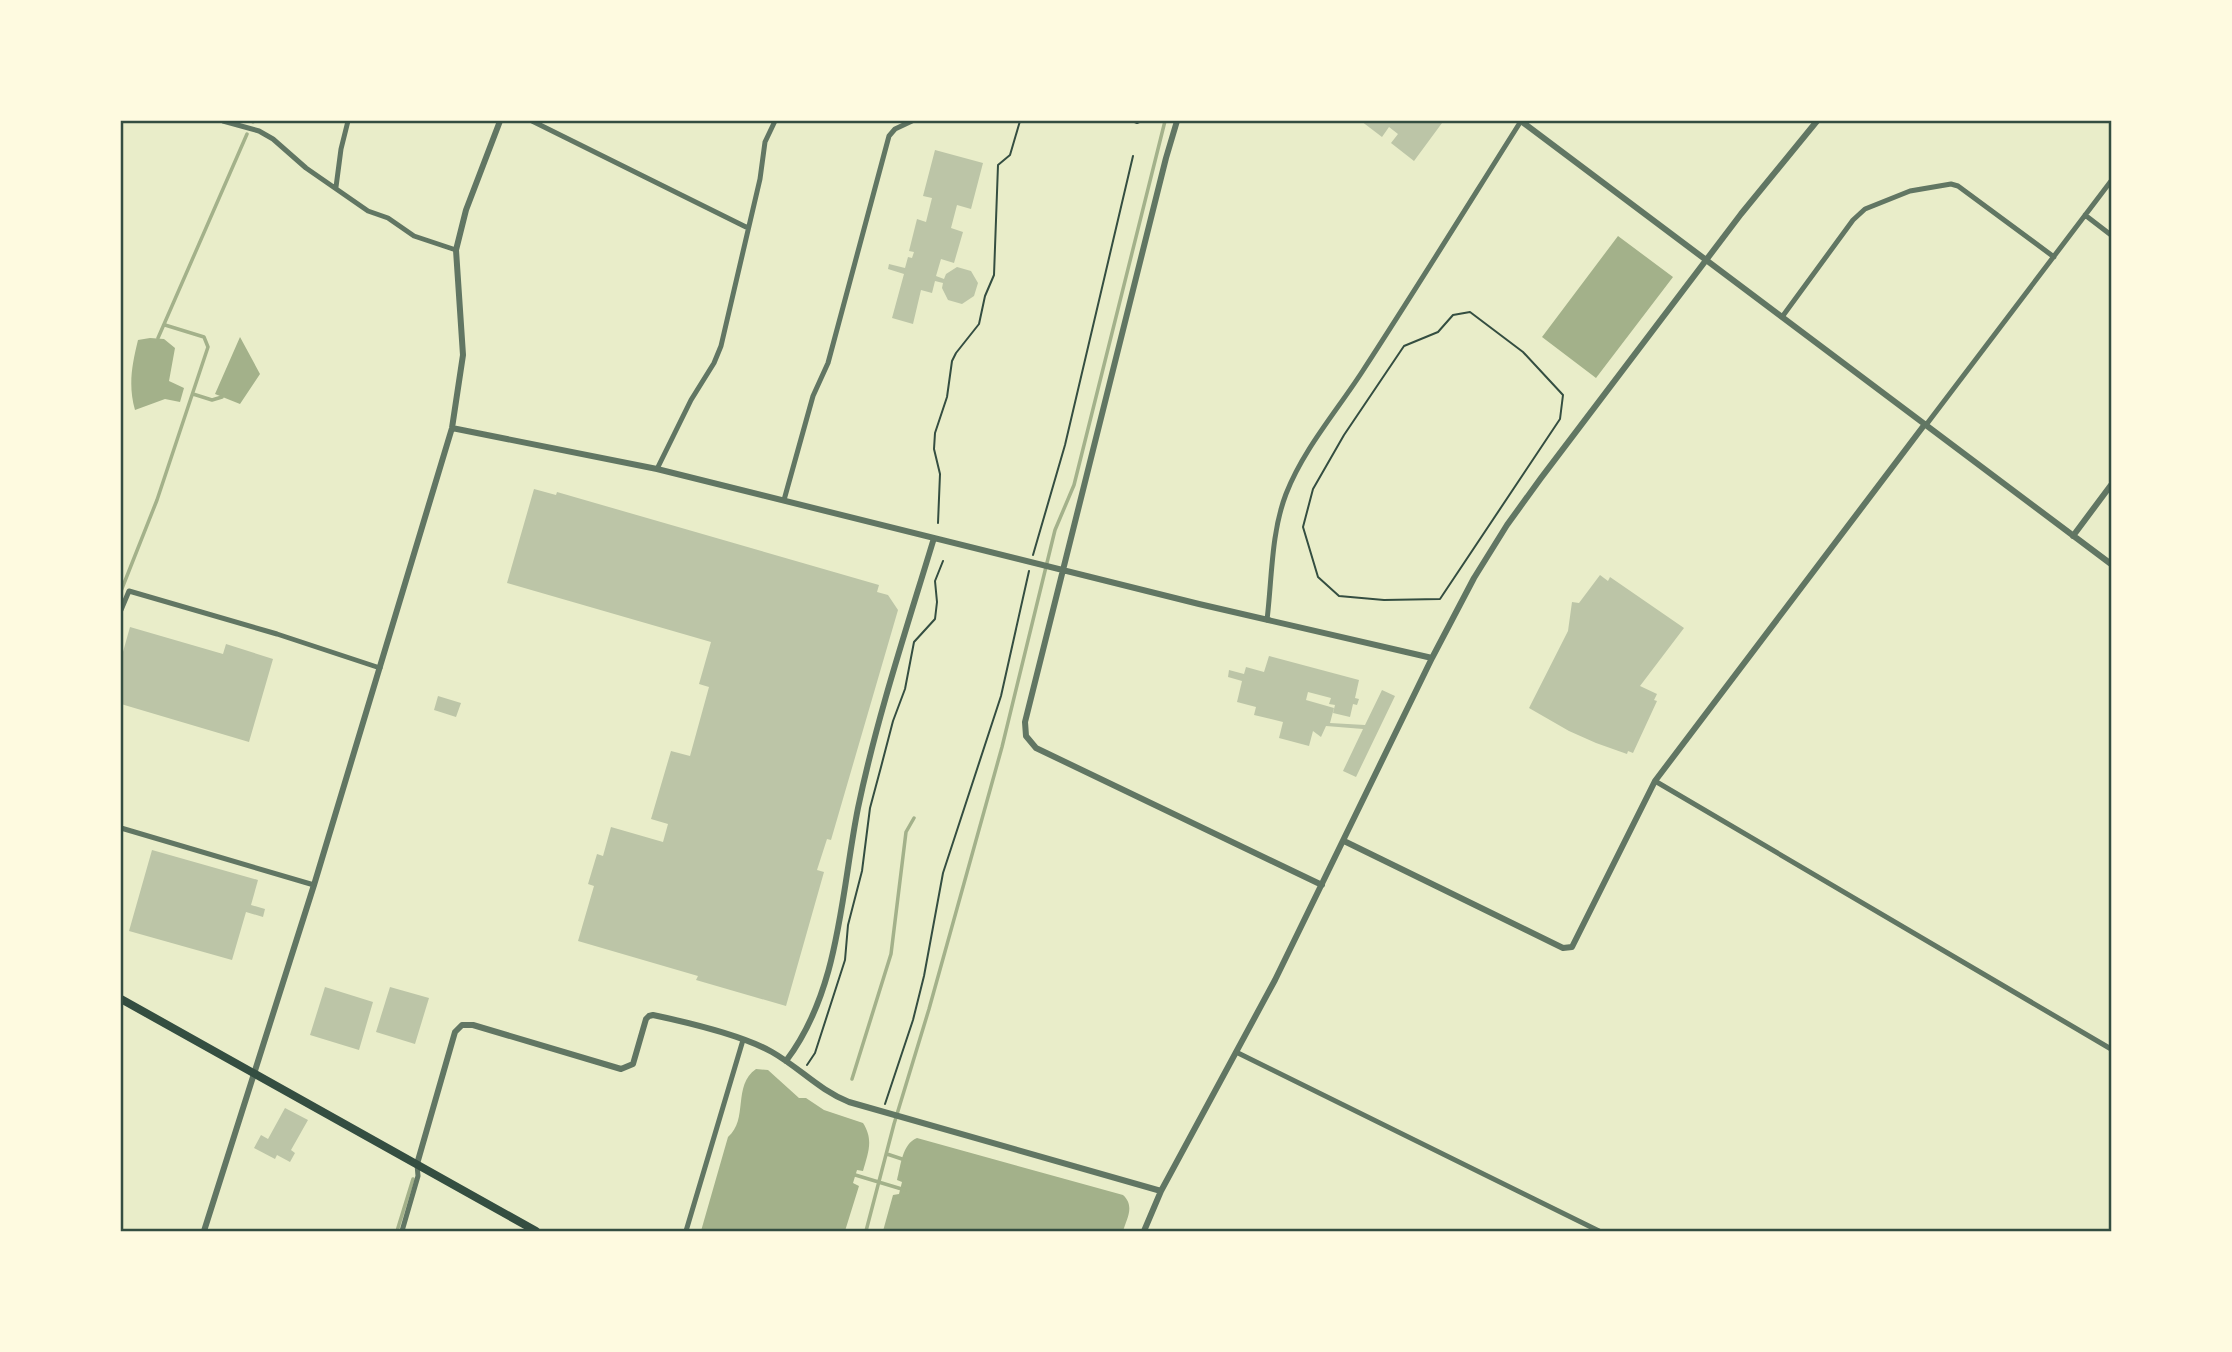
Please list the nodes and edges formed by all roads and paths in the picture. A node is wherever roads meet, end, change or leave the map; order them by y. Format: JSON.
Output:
{"nodes":[{"id":1,"x":223,"y":121,"type":"edge"},
{"id":2,"x":348,"y":121,"type":"edge"},
{"id":3,"x":500,"y":121,"type":"edge"},
{"id":4,"x":532,"y":121,"type":"edge"},
{"id":5,"x":775,"y":121,"type":"edge"},
{"id":6,"x":912,"y":121,"type":"edge"},
{"id":7,"x":1020,"y":121,"type":"edge"},
{"id":8,"x":1132,"y":121,"type":"edge"},
{"id":9,"x":1142,"y":121,"type":"edge"},
{"id":10,"x":1177,"y":121,"type":"edge"},
{"id":11,"x":1521,"y":121,"type":"edge"},
{"id":12,"x":1817,"y":121,"type":"edge"},
{"id":13,"x":1133,"y":156,"type":"dead end"},
{"id":14,"x":2111,"y":181,"type":"edge"},
{"id":15,"x":336,"y":187,"type":"junction"},
{"id":16,"x":2085,"y":215,"type":"junction"},
{"id":17,"x":748,"y":228,"type":"junction"},
{"id":18,"x":2111,"y":235,"type":"edge"},
{"id":19,"x":456,"y":250,"type":"junction"},
{"id":20,"x":2054,"y":257,"type":"junction"},
{"id":21,"x":1707,"y":260,"type":"junction"},
{"id":22,"x":1782,"y":317,"type":"junction"},
{"id":23,"x":1925,"y":424,"type":"junction"},
{"id":24,"x":452,"y":428,"type":"junction"},
{"id":25,"x":657,"y":469,"type":"junction"},
{"id":26,"x":2111,"y":485,"type":"edge"},
{"id":27,"x":784,"y":500,"type":"junction"},
{"id":28,"x":938,"y":523,"type":"dead end"},
{"id":29,"x":2073,"y":536,"type":"junction"},
{"id":30,"x":933,"y":538,"type":"junction"},
{"id":31,"x":943,"y":562,"type":"dead end"},
{"id":32,"x":1033,"y":562,"type":"junction"},
{"id":33,"x":2111,"y":564,"type":"edge"},
{"id":34,"x":1059,"y":569,"type":"junction"},
{"id":35,"x":1440,"y":599,"type":"joint"},
{"id":36,"x":121,"y":610,"type":"edge"},
{"id":37,"x":1267,"y":620,"type":"junction"},
{"id":38,"x":1432,"y":658,"type":"junction"},
{"id":39,"x":380,"y":668,"type":"junction"},
{"id":40,"x":1655,"y":781,"type":"junction"},
{"id":41,"x":121,"y":828,"type":"edge"},
{"id":42,"x":1344,"y":841,"type":"junction"},
{"id":43,"x":314,"y":885,"type":"junction"},
{"id":44,"x":1322,"y":886,"type":"junction"},
{"id":45,"x":121,"y":999,"type":"edge"},
{"id":46,"x":743,"y":1040,"type":"junction"},
{"id":47,"x":2111,"y":1049,"type":"edge"},
{"id":48,"x":1236,"y":1052,"type":"junction"},
{"id":49,"x":786,"y":1061,"type":"junction"},
{"id":50,"x":811,"y":1070,"type":"dead end"},
{"id":51,"x":254,"y":1072,"type":"junction"},
{"id":52,"x":875,"y":1100,"type":"dead end"},
{"id":53,"x":417,"y":1164,"type":"junction"},
{"id":54,"x":1161,"y":1191,"type":"junction"},
{"id":55,"x":204,"y":1231,"type":"edge"},
{"id":56,"x":402,"y":1231,"type":"edge"},
{"id":57,"x":536,"y":1231,"type":"edge"},
{"id":58,"x":687,"y":1231,"type":"edge"},
{"id":59,"x":1144,"y":1231,"type":"edge"},
{"id":60,"x":1599,"y":1231,"type":"edge"}],
"edges":[{"from":1,"to":15,"type":"street"},
{"from":2,"to":15,"type":"street"},
{"from":3,"to":19,"type":"street"},
{"from":4,"to":17,"type":"street"},
{"from":5,"to":17,"type":"street"},
{"from":6,"to":27,"type":"street"},
{"from":7,"to":28,"type":"path"},
{"from":8,"to":9,"type":"path"},
{"from":10,"to":34,"type":"street"},
{"from":11,"to":21,"type":"street"},
{"from":11,"to":37,"type":"street"},
{"from":12,"to":21,"type":"street"},
{"from":13,"to":32,"type":"path"},
{"from":14,"to":16,"type":"street"},
{"from":15,"to":19,"type":"street"},
{"from":16,"to":18,"type":"street"},
{"from":16,"to":20,"type":"street"},
{"from":17,"to":25,"type":"street"},
{"from":19,"to":24,"type":"street"},
{"from":20,"to":22,"type":"street"},
{"from":20,"to":23,"type":"street"},
{"from":21,"to":22,"type":"street"},
{"from":21,"to":38,"type":"street"},
{"from":22,"to":23,"type":"street"},
{"from":23,"to":29,"type":"street"},
{"from":23,"to":40,"type":"street"},
{"from":24,"to":25,"type":"street"},
{"from":24,"to":39,"type":"street"},
{"from":25,"to":27,"type":"street"},
{"from":26,"to":29,"type":"street"},
{"from":27,"to":30,"type":"street"},
{"from":29,"to":33,"type":"street"},
{"from":30,"to":32,"type":"street"},
{"from":30,"to":49,"type":"street"},
{"from":31,"to":50,"type":"path"},
{"from":32,"to":34,"type":"street"},
{"from":32,"to":52,"type":"path"},
{"from":34,"to":37,"type":"street"},
{"from":34,"to":44,"type":"street"},
{"from":35,"to":35,"type":"path"},
{"from":36,"to":39,"type":"street"},
{"from":37,"to":38,"type":"street"},
{"from":38,"to":42,"type":"street"},
{"from":39,"to":43,"type":"street"},
{"from":40,"to":42,"type":"street"},
{"from":40,"to":47,"type":"street"},
{"from":41,"to":43,"type":"street"},
{"from":42,"to":44,"type":"street"},
{"from":43,"to":51,"type":"street"},
{"from":44,"to":48,"type":"street"},
{"from":45,"to":51,"type":"main road"},
{"from":46,"to":49,"type":"street"},
{"from":46,"to":53,"type":"street"},
{"from":46,"to":58,"type":"street"},
{"from":48,"to":54,"type":"street"},
{"from":48,"to":60,"type":"street"},
{"from":49,"to":54,"type":"street"},
{"from":51,"to":53,"type":"main road"},
{"from":51,"to":55,"type":"street"},
{"from":53,"to":56,"type":"street"},
{"from":53,"to":57,"type":"main road"},
{"from":54,"to":59,"type":"street"}]}
